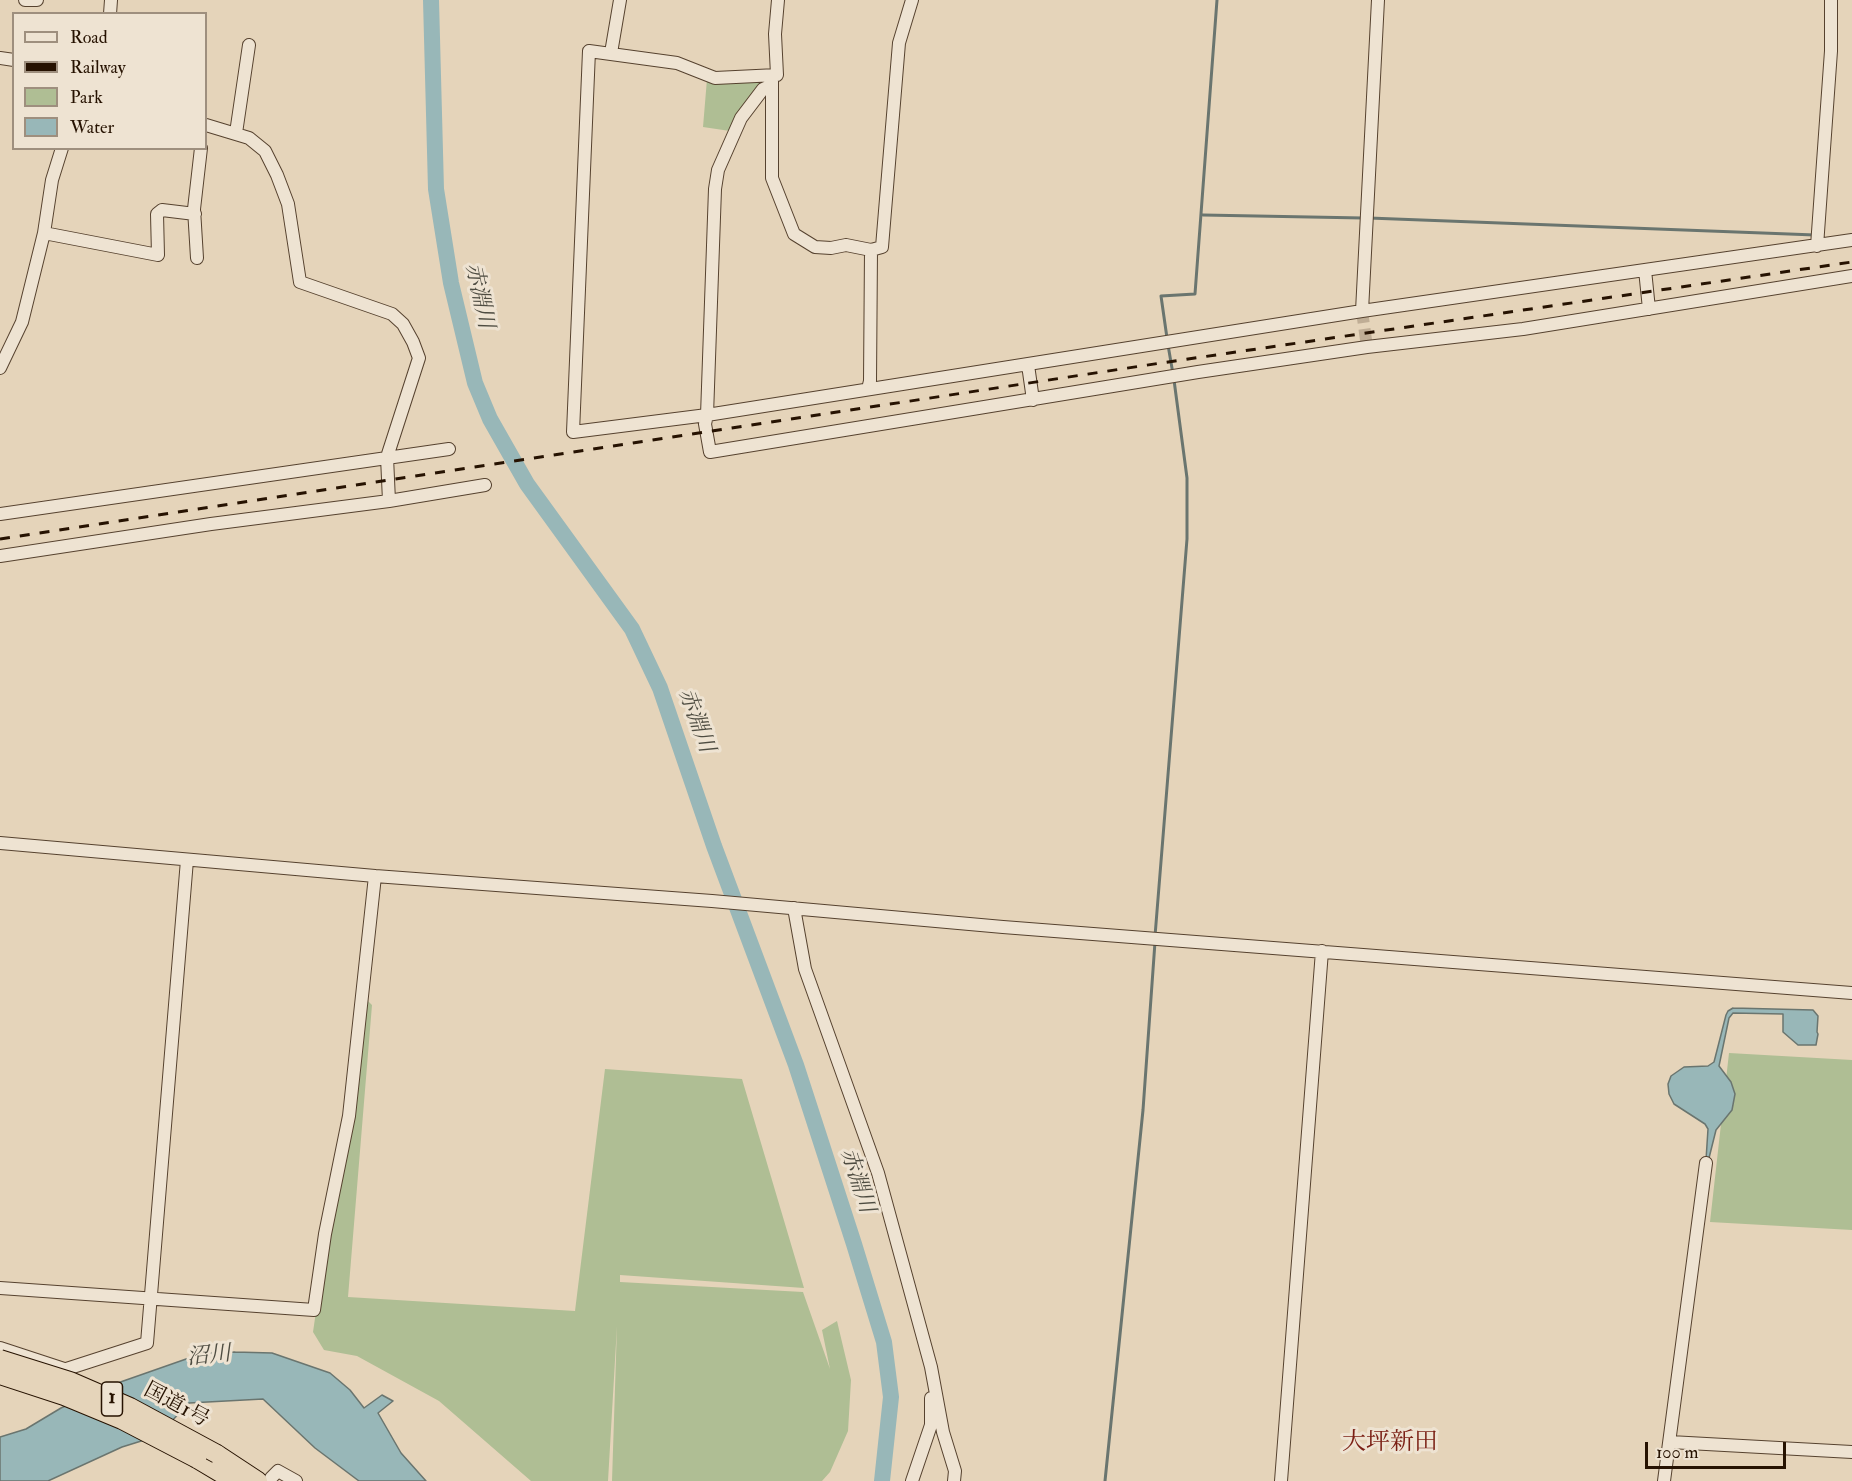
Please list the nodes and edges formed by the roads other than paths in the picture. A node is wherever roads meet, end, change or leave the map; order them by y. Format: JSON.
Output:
{"nodes":[{"id":1,"x":24,"y":0,"type":"edge"},
{"id":2,"x":37,"y":0,"type":"edge"},
{"id":3,"x":620,"y":0,"type":"edge"},
{"id":4,"x":778,"y":0,"type":"edge"},
{"id":5,"x":912,"y":0,"type":"edge"},
{"id":6,"x":1377,"y":0,"type":"edge"},
{"id":7,"x":1831,"y":0,"type":"edge"},
{"id":8,"x":249,"y":45,"type":"dead end"},
{"id":9,"x":611,"y":53,"type":"junction"},
{"id":10,"x":772,"y":80,"type":"junction"},
{"id":11,"x":207,"y":126,"type":"edge"},
{"id":12,"x":236,"y":133,"type":"junction"},
{"id":13,"x":61,"y":150,"type":"edge"},
{"id":14,"x":201,"y":150,"type":"edge"},
{"id":15,"x":195,"y":214,"type":"junction"},
{"id":16,"x":44,"y":233,"type":"junction"},
{"id":17,"x":1852,"y":240,"type":"edge"},
{"id":18,"x":1817,"y":246,"type":"junction"},
{"id":19,"x":872,"y":250,"type":"junction"},
{"id":20,"x":197,"y":258,"type":"dead end"},
{"id":21,"x":1645,"y":270,"type":"junction"},
{"id":22,"x":1852,"y":276,"type":"edge"},
{"id":23,"x":1649,"y":309,"type":"junction"},
{"id":24,"x":1362,"y":311,"type":"junction"},
{"id":25,"x":1028,"y":365,"type":"junction"},
{"id":26,"x":0,"y":368,"type":"edge"},
{"id":27,"x":868,"y":389,"type":"junction"},
{"id":28,"x":1033,"y":400,"type":"junction"},
{"id":29,"x":707,"y":415,"type":"junction"},
{"id":30,"x":449,"y":449,"type":"dead end"},
{"id":31,"x":387,"y":457,"type":"junction"},
{"id":32,"x":485,"y":485,"type":"dead end"},
{"id":33,"x":388,"y":501,"type":"junction"},
{"id":34,"x":0,"y":514,"type":"edge"},
{"id":35,"x":0,"y":556,"type":"edge"},
{"id":36,"x":0,"y":843,"type":"edge"},
{"id":37,"x":187,"y":860,"type":"junction"},
{"id":38,"x":375,"y":876,"type":"junction"},
{"id":39,"x":788,"y":908,"type":"junction"},
{"id":40,"x":1322,"y":951,"type":"junction"},
{"id":41,"x":1852,"y":993,"type":"edge"},
{"id":42,"x":1706,"y":1163,"type":"dead end"},
{"id":43,"x":0,"y":1288,"type":"edge"},
{"id":44,"x":150,"y":1299,"type":"junction"},
{"id":45,"x":0,"y":1348,"type":"edge"},
{"id":46,"x":0,"y":1359,"type":"edge"},
{"id":47,"x":931,"y":1367,"type":"junction"},
{"id":48,"x":64,"y":1369,"type":"junction"},
{"id":49,"x":0,"y":1374,"type":"edge"},
{"id":50,"x":0,"y":1384,"type":"edge"},
{"id":51,"x":1670,"y":1442,"type":"junction"},
{"id":52,"x":1852,"y":1452,"type":"edge"},
{"id":53,"x":265,"y":1480,"type":"edge"},
{"id":54,"x":234,"y":1481,"type":"edge"},
{"id":55,"x":296,"y":1481,"type":"edge"},
{"id":56,"x":912,"y":1481,"type":"edge"},
{"id":57,"x":954,"y":1481,"type":"edge"},
{"id":58,"x":1281,"y":1481,"type":"edge"},
{"id":59,"x":1664,"y":1481,"type":"edge"}],
"edges":[{"from":1,"to":2,"type":"street"},
{"from":3,"to":9,"type":"street"},
{"from":4,"to":10,"type":"street"},
{"from":5,"to":19,"type":"street"},
{"from":6,"to":24,"type":"street"},
{"from":7,"to":18,"type":"street"},
{"from":8,"to":12,"type":"street"},
{"from":9,"to":10,"type":"street"},
{"from":9,"to":29,"type":"street"},
{"from":10,"to":19,"type":"street"},
{"from":10,"to":29,"type":"street"},
{"from":11,"to":12,"type":"street"},
{"from":12,"to":31,"type":"street"},
{"from":13,"to":16,"type":"street"},
{"from":14,"to":15,"type":"street"},
{"from":15,"to":16,"type":"street"},
{"from":15,"to":20,"type":"street"},
{"from":16,"to":26,"type":"street"},
{"from":17,"to":18,"type":"street"},
{"from":18,"to":21,"type":"street"},
{"from":19,"to":27,"type":"street"},
{"from":21,"to":23,"type":"street"},
{"from":21,"to":24,"type":"street"},
{"from":22,"to":23,"type":"street"},
{"from":23,"to":28,"type":"street"},
{"from":24,"to":25,"type":"street"},
{"from":25,"to":27,"type":"street"},
{"from":25,"to":28,"type":"street"},
{"from":27,"to":29,"type":"street"},
{"from":28,"to":29,"type":"street"},
{"from":30,"to":31,"type":"street"},
{"from":31,"to":33,"type":"street"},
{"from":31,"to":34,"type":"street"},
{"from":32,"to":33,"type":"street"},
{"from":33,"to":35,"type":"street"},
{"from":36,"to":37,"type":"street"},
{"from":37,"to":38,"type":"street"},
{"from":37,"to":44,"type":"street"},
{"from":38,"to":39,"type":"street"},
{"from":38,"to":44,"type":"street"},
{"from":39,"to":40,"type":"street"},
{"from":39,"to":47,"type":"street"},
{"from":40,"to":41,"type":"street"},
{"from":40,"to":58,"type":"street"},
{"from":42,"to":51,"type":"street"},
{"from":43,"to":44,"type":"street"},
{"from":44,"to":48,"type":"street"},
{"from":45,"to":48,"type":"street"},
{"from":46,"to":53,"type":"highway","name":"国道1号","number":"1","bridge":true},
{"from":47,"to":56,"type":"street"},
{"from":47,"to":57,"type":"street"},
{"from":48,"to":50,"type":"street"},
{"from":49,"to":54,"type":"highway","name":"国道1号","number":"1","bridge":true},
{"from":51,"to":52,"type":"street"},
{"from":51,"to":59,"type":"street"},
{"from":53,"to":55,"type":"street"}]}
